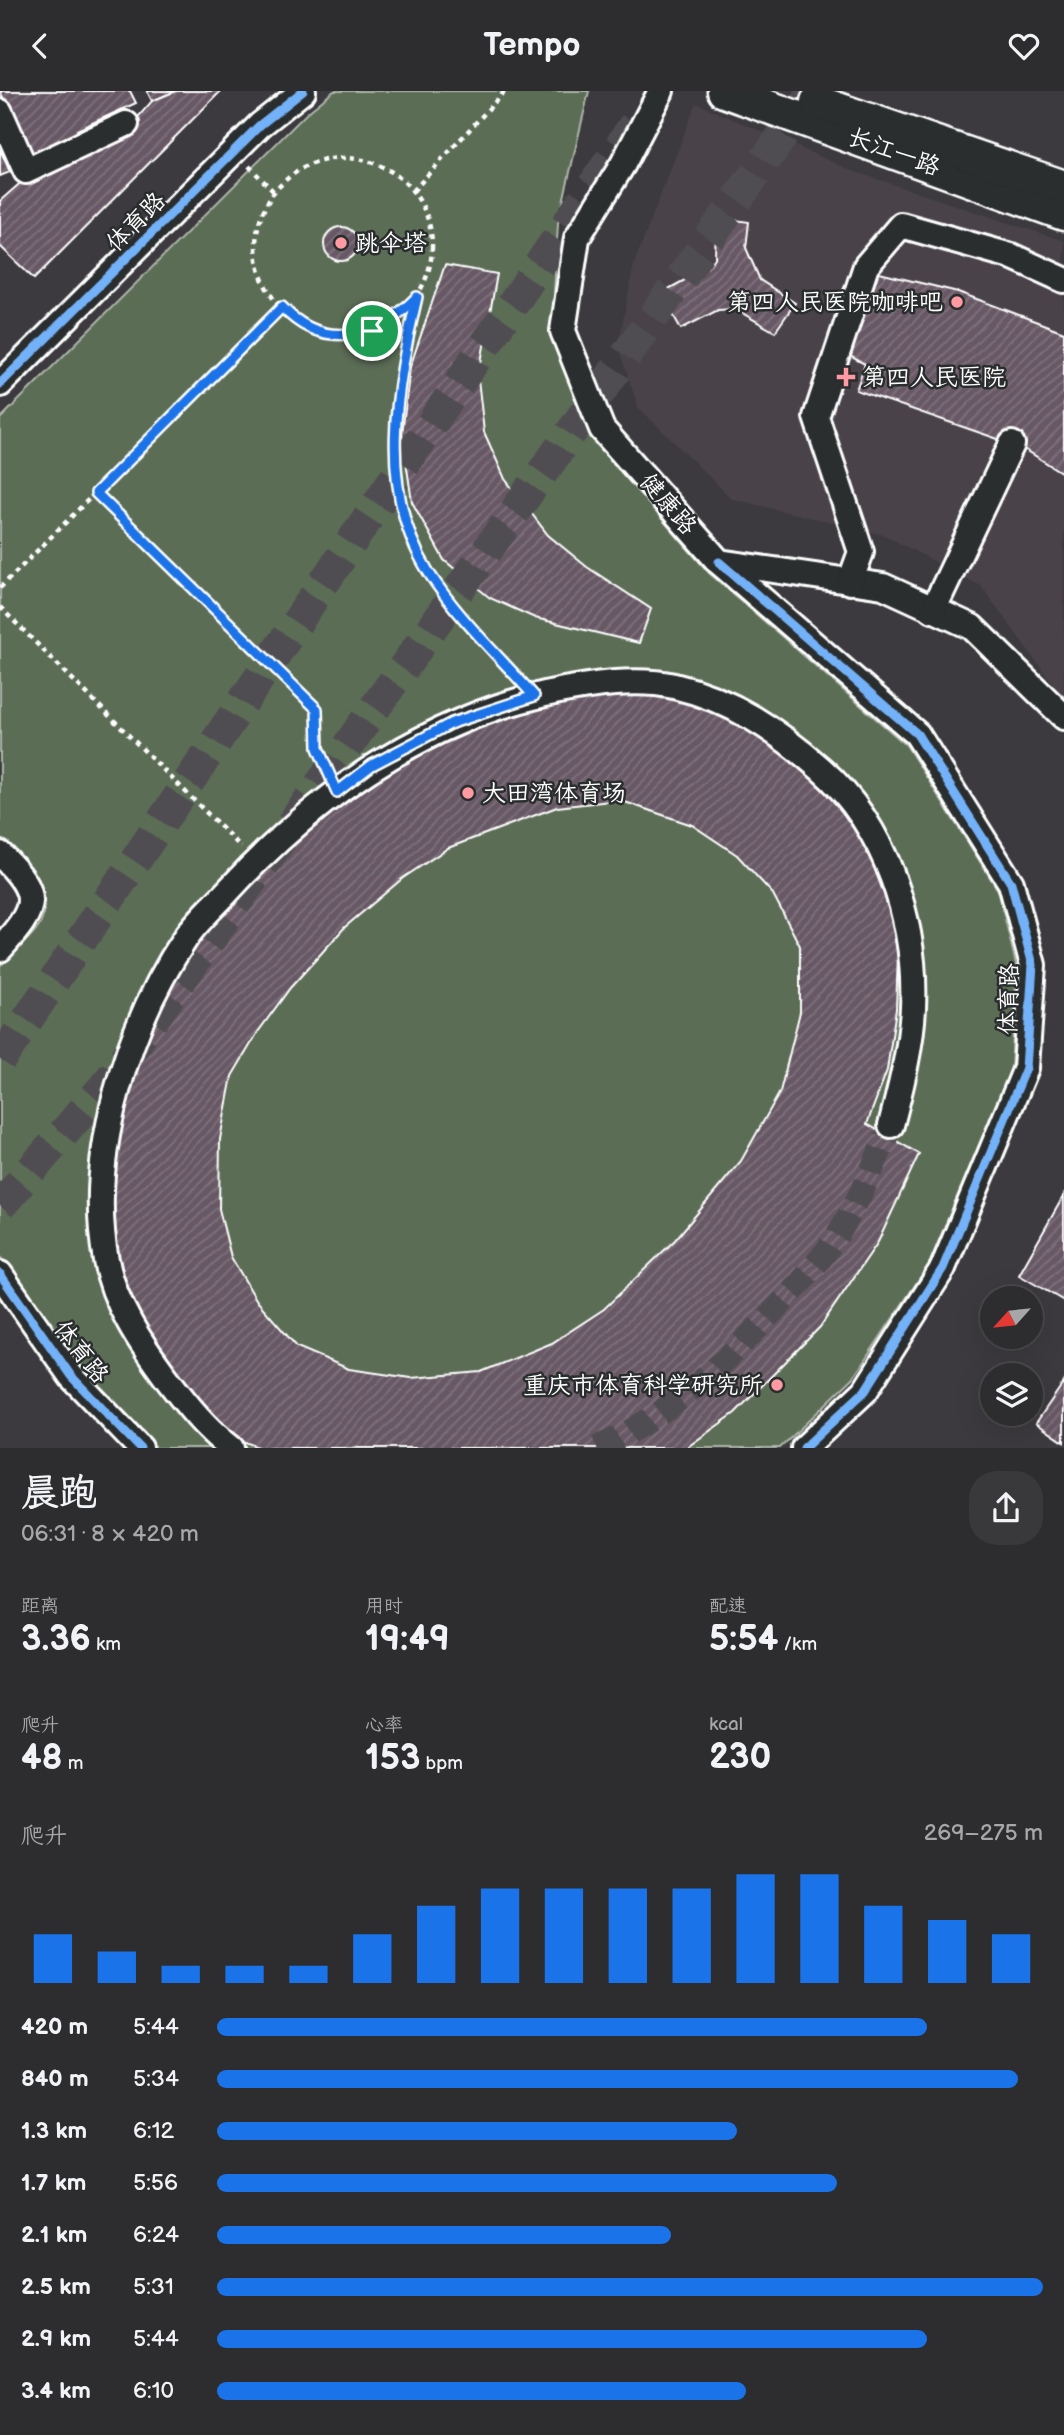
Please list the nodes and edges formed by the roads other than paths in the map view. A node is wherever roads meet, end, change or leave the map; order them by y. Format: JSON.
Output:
{"nodes":[{"id":1,"x":661,"y":91,"type":"edge"},
{"id":2,"x":724,"y":91,"type":"edge"},
{"id":3,"x":786,"y":91,"type":"edge"},
{"id":4,"x":293,"y":94,"type":"edge"},
{"id":5,"x":0,"y":112,"type":"edge"},
{"id":6,"x":126,"y":124,"type":"dead end"},
{"id":7,"x":1064,"y":187,"type":"edge"},
{"id":8,"x":1064,"y":214,"type":"edge"},
{"id":9,"x":1064,"y":280,"type":"edge"},
{"id":10,"x":92,"y":293,"type":"junction"},
{"id":11,"x":0,"y":359,"type":"edge"},
{"id":12,"x":0,"y":384,"type":"edge"},
{"id":13,"x":1012,"y":444,"type":"dead end"},
{"id":14,"x":719,"y":562,"type":"junction"},
{"id":15,"x":850,"y":582,"type":"junction"},
{"id":16,"x":933,"y":610,"type":"junction"},
{"id":17,"x":1064,"y":717,"type":"edge"},
{"id":18,"x":0,"y":854,"type":"edge"},
{"id":19,"x":0,"y":949,"type":"edge"},
{"id":20,"x":891,"y":1125,"type":"tunnel mouth"},
{"id":21,"x":0,"y":1275,"type":"edge"},
{"id":22,"x":140,"y":1448,"type":"edge"},
{"id":23,"x":231,"y":1448,"type":"edge"},
{"id":24,"x":804,"y":1448,"type":"edge"}],
"edges":[{"from":1,"to":14,"type":"street","name":"健康路"},
{"from":2,"to":8,"type":"main road","name":"长江一路"},
{"from":3,"to":7,"type":"main road","name":"长江一路"},
{"from":4,"to":10,"type":"street","name":"体育路"},
{"from":5,"to":6,"type":"street"},
{"from":9,"to":15,"type":"street"},
{"from":10,"to":11,"type":"street"},
{"from":10,"to":12,"type":"street","name":"体育路"},
{"from":13,"to":16,"type":"street"},
{"from":14,"to":15,"type":"street"},
{"from":14,"to":24,"type":"street","name":"体育路"},
{"from":15,"to":16,"type":"street"},
{"from":16,"to":17,"type":"street"},
{"from":18,"to":19,"type":"street"},
{"from":20,"to":23,"type":"street"},
{"from":21,"to":22,"type":"street","name":"体育路"}]}
